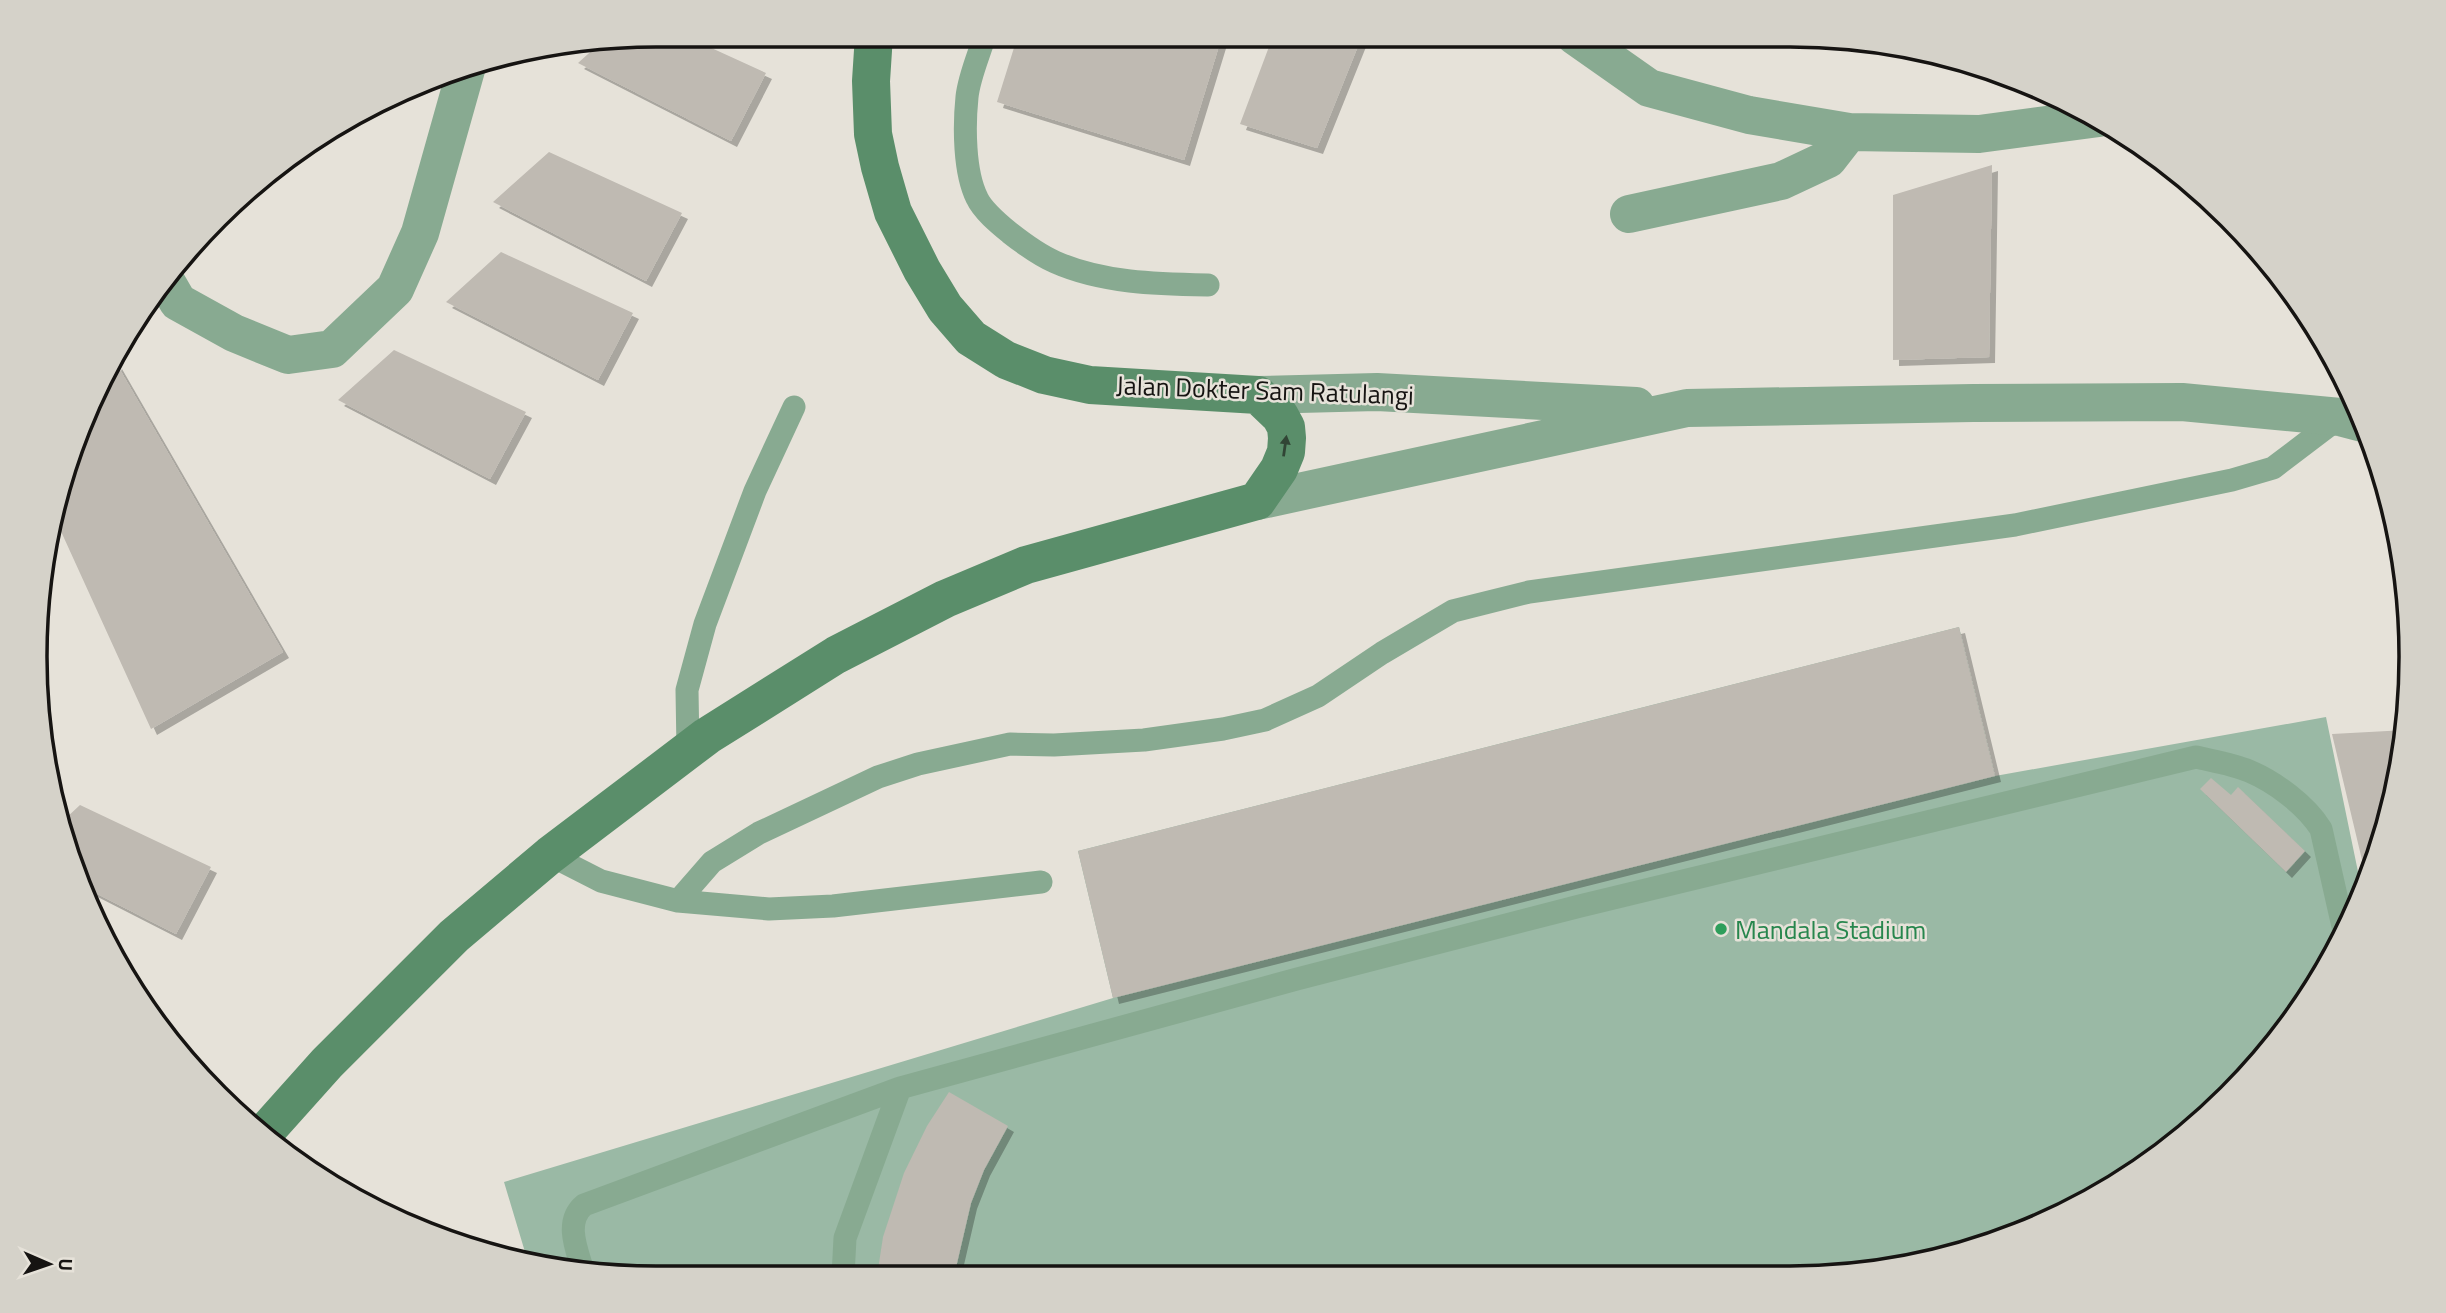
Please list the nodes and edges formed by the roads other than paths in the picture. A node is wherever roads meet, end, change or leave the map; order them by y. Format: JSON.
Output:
{"nodes":[{"id":1,"x":873,"y":47,"type":"edge"},
{"id":2,"x":981,"y":47,"type":"edge"},
{"id":3,"x":1590,"y":47,"type":"edge"},
{"id":4,"x":463,"y":79,"type":"edge"},
{"id":5,"x":2079,"y":121,"type":"edge"},
{"id":6,"x":1849,"y":132,"type":"junction"},
{"id":7,"x":1629,"y":214,"type":"dead end"},
{"id":8,"x":1208,"y":285,"type":"dead end"},
{"id":9,"x":171,"y":289,"type":"edge"},
{"id":10,"x":1258,"y":395,"type":"junction"},
{"id":11,"x":794,"y":407,"type":"dead end"},
{"id":12,"x":1687,"y":408,"type":"junction"},
{"id":13,"x":2351,"y":420,"type":"edge"},
{"id":14,"x":2351,"y":421,"type":"edge"},
{"id":15,"x":1257,"y":501,"type":"junction"},
{"id":16,"x":688,"y":750,"type":"junction"},
{"id":17,"x":550,"y":855,"type":"junction"},
{"id":18,"x":1041,"y":883,"type":"dead end"},
{"id":19,"x":678,"y":901,"type":"junction"},
{"id":20,"x":2341,"y":916,"type":"edge"},
{"id":21,"x":900,"y":1088,"type":"junction"},
{"id":22,"x":270,"y":1127,"type":"edge"},
{"id":23,"x":580,"y":1261,"type":"edge"},
{"id":24,"x":844,"y":1266,"type":"edge"}],
"edges":[{"from":1,"to":10,"type":"main road","name":"Jalan Dokter Sam Ratulangi"},
{"from":2,"to":8,"type":"lane"},
{"from":3,"to":6,"type":"street"},
{"from":4,"to":9,"type":"street"},
{"from":5,"to":6,"type":"street"},
{"from":6,"to":7,"type":"street"},
{"from":10,"to":12,"type":"street","name":"Jalan Dokter Sam Ratulangi"},
{"from":15,"to":10,"type":"main road","one_way":true},
{"from":11,"to":16,"type":"lane"},
{"from":12,"to":13,"type":"street"},
{"from":12,"to":15,"type":"street"},
{"from":14,"to":19,"type":"lane"},
{"from":15,"to":16,"type":"main road"},
{"from":16,"to":17,"type":"main road"},
{"from":17,"to":19,"type":"lane"},
{"from":17,"to":22,"type":"main road"},
{"from":18,"to":19,"type":"lane"},
{"from":20,"to":21,"type":"lane"},
{"from":21,"to":23,"type":"lane"},
{"from":21,"to":24,"type":"lane"}]}
